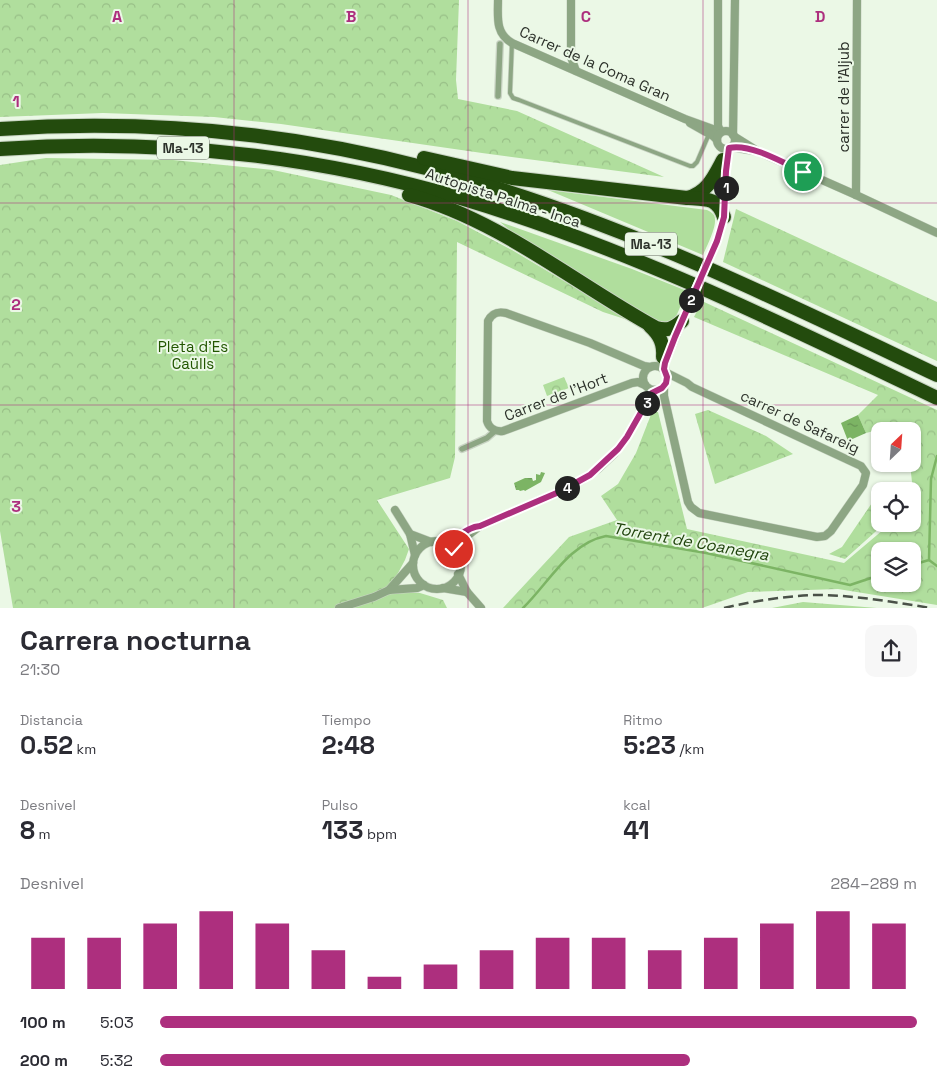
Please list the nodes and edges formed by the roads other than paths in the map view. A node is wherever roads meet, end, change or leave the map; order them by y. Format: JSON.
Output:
{"nodes":[{"id":1,"x":498,"y":0,"type":"edge"},
{"id":2,"x":571,"y":0,"type":"edge"},
{"id":3,"x":718,"y":0,"type":"edge"},
{"id":4,"x":735,"y":0,"type":"edge"},
{"id":5,"x":858,"y":0,"type":"edge"},
{"id":6,"x":512,"y":43,"type":"junction"},
{"id":7,"x":500,"y":44,"type":"dead end"},
{"id":8,"x":576,"y":71,"type":"junction"},
{"id":9,"x":498,"y":96,"type":"dead end"},
{"id":10,"x":685,"y":118,"type":"junction"},
{"id":11,"x":0,"y":128,"type":"edge"},
{"id":12,"x":721,"y":132,"type":"junction"},
{"id":13,"x":709,"y":133,"type":"junction"},
{"id":14,"x":734,"y":136,"type":"junction"},
{"id":15,"x":717,"y":140,"type":"junction"},
{"id":16,"x":0,"y":149,"type":"edge"},
{"id":17,"x":351,"y":150,"type":"junction"},
{"id":18,"x":759,"y":152,"type":"junction"},
{"id":19,"x":726,"y":155,"type":"junction"},
{"id":20,"x":364,"y":174,"type":"junction"},
{"id":21,"x":856,"y":195,"type":"junction"},
{"id":22,"x":687,"y":198,"type":"junction"},
{"id":23,"x":724,"y":217,"type":"junction"},
{"id":24,"x":937,"y":233,"type":"edge"},
{"id":25,"x":683,"y":317,"type":"junction"},
{"id":26,"x":646,"y":322,"type":"junction"},
{"id":27,"x":675,"y":337,"type":"junction"},
{"id":28,"x":659,"y":366,"type":"junction"},
{"id":29,"x":937,"y":375,"type":"edge"},
{"id":30,"x":645,"y":386,"type":"junction"},
{"id":31,"x":661,"y":387,"type":"junction"},
{"id":32,"x":692,"y":387,"type":"junction"},
{"id":33,"x":937,"y":398,"type":"edge"},
{"id":34,"x":639,"y":416,"type":"junction"},
{"id":35,"x":495,"y":431,"type":"junction"},
{"id":36,"x":462,"y":448,"type":"dead end"},
{"id":37,"x":395,"y":510,"type":"dead end"},
{"id":38,"x":480,"y":526,"type":"junction"},
{"id":39,"x":410,"y":534,"type":"junction"},
{"id":40,"x":431,"y":542,"type":"junction"},
{"id":41,"x":445,"y":543,"type":"junction"},
{"id":42,"x":458,"y":554,"type":"junction"},
{"id":43,"x":414,"y":559,"type":"junction"},
{"id":44,"x":458,"y":574,"type":"junction"},
{"id":45,"x":424,"y":585,"type":"junction"},
{"id":46,"x":443,"y":588,"type":"junction"},
{"id":47,"x":389,"y":590,"type":"junction"},
{"id":48,"x":467,"y":592,"type":"junction"},
{"id":49,"x":339,"y":608,"type":"edge"},
{"id":50,"x":481,"y":608,"type":"edge"}],
"edges":[{"from":1,"to":6,"type":"street","name":"Carrer de la Coma Gran"},
{"from":2,"to":8,"type":"street"},
{"from":3,"to":12,"type":"street"},
{"from":4,"to":14,"type":"street"},
{"from":5,"to":21,"type":"street","name":"carrer de l'Aljub"},
{"from":6,"to":8,"type":"street","name":"Carrer de la Coma Gran"},
{"from":6,"to":13,"type":"lane"},
{"from":7,"to":9,"type":"street"},
{"from":8,"to":10,"type":"street","name":"Carrer de la Coma Gran"},
{"from":10,"to":12,"type":"street","name":"Carrer de la Coma Gran"},
{"from":10,"to":13,"type":"street","name":"Carrer de la Coma Gran"},
{"from":11,"to":17,"type":"highway","name":"Autopista Palma - Inca","number":"Ma-13"},
{"from":12,"to":14,"type":"street","name":"Carrer de la Coma Gran"},
{"from":12,"to":15,"type":"street"},
{"from":13,"to":15,"type":"street","name":"Carrer de la Coma Gran"},
{"from":14,"to":18,"type":"street","name":"Carrer de la Coma Gran"},
{"from":14,"to":19,"type":"street"},
{"from":15,"to":19,"type":"street","name":"Carrer de la Coma Gran"},
{"from":16,"to":20,"type":"highway","name":"Autopista Palma - Inca","number":"Ma-13"},
{"from":17,"to":22,"type":"highway"},
{"from":17,"to":29,"type":"highway","name":"Autopista Palma - Inca","number":"Ma-13"},
{"from":18,"to":19,"type":"street"},
{"from":18,"to":21,"type":"street"},
{"from":19,"to":22,"type":"highway"},
{"from":19,"to":23,"type":"street"},
{"from":20,"to":26,"type":"highway"},
{"from":20,"to":33,"type":"highway","name":"Autopista Palma - Inca","number":"Ma-13"},
{"from":21,"to":24,"type":"street"},
{"from":22,"to":23,"type":"highway"},
{"from":23,"to":25,"type":"street","bridge":true},
{"from":25,"to":26,"type":"highway"},
{"from":25,"to":27,"type":"street"},
{"from":26,"to":28,"type":"highway"},
{"from":27,"to":28,"type":"street"},
{"from":27,"to":28,"type":"street"},
{"from":28,"to":30,"type":"street"},
{"from":28,"to":31,"type":"street"},
{"from":28,"to":32,"type":"street","name":"carrer de Safareig"},
{"from":28,"to":35,"type":"street","name":"Carrer de l'Hort"},
{"from":30,"to":31,"type":"street"},
{"from":30,"to":34,"type":"street"},
{"from":30,"to":35,"type":"street","name":"Carrer de l'Hort"},
{"from":31,"to":32,"type":"street","name":"carrer de Safareig"},
{"from":31,"to":32,"type":"street","name":"carrer de Safareig"},
{"from":31,"to":34,"type":"street"},
{"from":34,"to":38,"type":"street"},
{"from":35,"to":36,"type":"street"},
{"from":37,"to":39,"type":"street"},
{"from":38,"to":41,"type":"street"},
{"from":38,"to":42,"type":"street"},
{"from":39,"to":40,"type":"street"},
{"from":39,"to":43,"type":"street"},
{"from":40,"to":41,"type":"street"},
{"from":40,"to":43,"type":"street"},
{"from":41,"to":42,"type":"street"},
{"from":42,"to":44,"type":"street"},
{"from":43,"to":45,"type":"street"},
{"from":43,"to":47,"type":"street"},
{"from":44,"to":46,"type":"street"},
{"from":44,"to":48,"type":"street"},
{"from":45,"to":46,"type":"street"},
{"from":45,"to":47,"type":"street"},
{"from":46,"to":48,"type":"street"},
{"from":47,"to":49,"type":"street"},
{"from":48,"to":50,"type":"street"}]}
